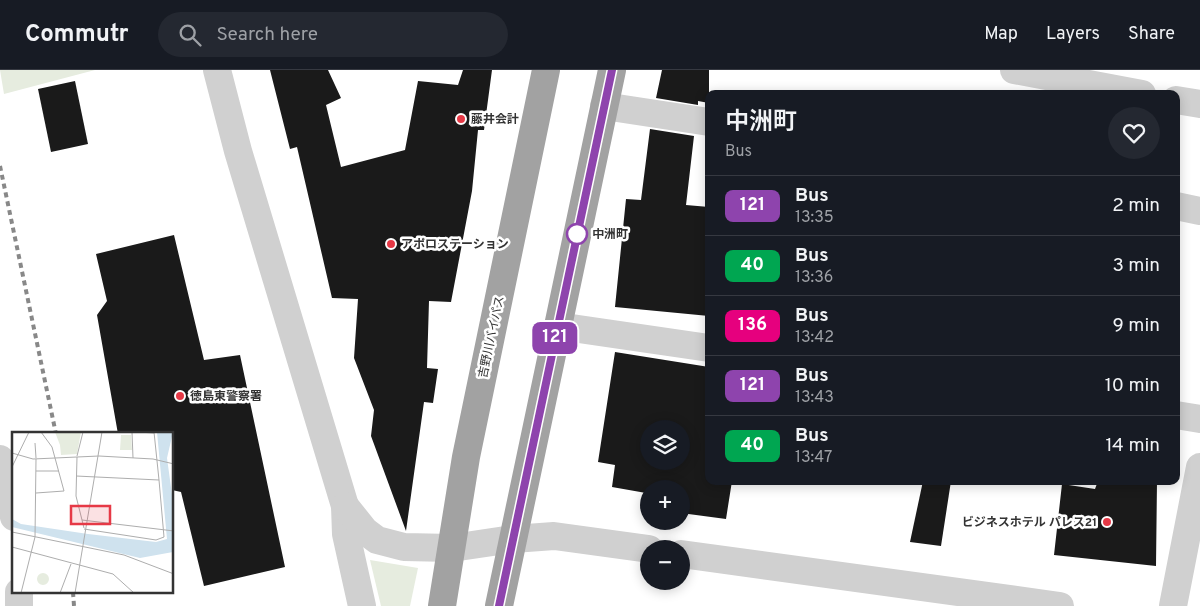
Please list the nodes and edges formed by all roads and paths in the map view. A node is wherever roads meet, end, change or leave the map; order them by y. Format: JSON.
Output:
{"nodes":[{"id":1,"x":217,"y":70,"type":"edge"},
{"id":2,"x":546,"y":70,"type":"edge"},
{"id":3,"x":612,"y":70,"type":"edge"},
{"id":4,"x":1014,"y":70,"type":"edge"},
{"id":5,"x":1121,"y":90,"type":"edge"},
{"id":6,"x":1180,"y":101,"type":"edge"},
{"id":7,"x":1200,"y":104,"type":"edge"},
{"id":8,"x":604,"y":106,"type":"junction"},
{"id":9,"x":705,"y":121,"type":"edge"},
{"id":10,"x":1180,"y":207,"type":"edge"},
{"id":11,"x":1200,"y":211,"type":"edge"},
{"id":12,"x":558,"y":326,"type":"junction"},
{"id":13,"x":705,"y":347,"type":"edge"},
{"id":14,"x":1180,"y":416,"type":"edge"},
{"id":15,"x":1200,"y":419,"type":"edge"},
{"id":16,"x":0,"y":459,"type":"edge"},
{"id":17,"x":1200,"y":468,"type":"edge"},
{"id":18,"x":344,"y":506,"type":"junction"},
{"id":19,"x":12,"y":509,"type":"edge"},
{"id":20,"x":513,"y":539,"type":"junction"},
{"id":21,"x":452,"y":548,"type":"junction"},
{"id":22,"x":640,"y":548,"type":"edge"},
{"id":23,"x":690,"y":555,"type":"edge"},
{"id":24,"x":362,"y":606,"type":"edge"},
{"id":25,"x":442,"y":606,"type":"edge"},
{"id":26,"x":499,"y":606,"type":"edge"},
{"id":27,"x":1060,"y":606,"type":"edge"},
{"id":28,"x":1173,"y":606,"type":"edge"}],
"edges":[{"from":1,"to":18,"type":"street"},
{"from":2,"to":21,"type":"highway","name":"吉野川バイパス"},
{"from":3,"to":8,"type":"highway"},
{"from":4,"to":5,"type":"street"},
{"from":6,"to":7,"type":"street"},
{"from":8,"to":9,"type":"street"},
{"from":8,"to":12,"type":"highway"},
{"from":10,"to":11,"type":"street"},
{"from":12,"to":13,"type":"street"},
{"from":12,"to":20,"type":"highway"},
{"from":14,"to":15,"type":"street"},
{"from":16,"to":19,"type":"street"},
{"from":17,"to":28,"type":"street"},
{"from":18,"to":21,"type":"street"},
{"from":18,"to":24,"type":"street"},
{"from":20,"to":21,"type":"street"},
{"from":20,"to":22,"type":"street"},
{"from":20,"to":26,"type":"highway"},
{"from":21,"to":25,"type":"highway","name":"吉野川バイパス"},
{"from":23,"to":27,"type":"street"}]}
